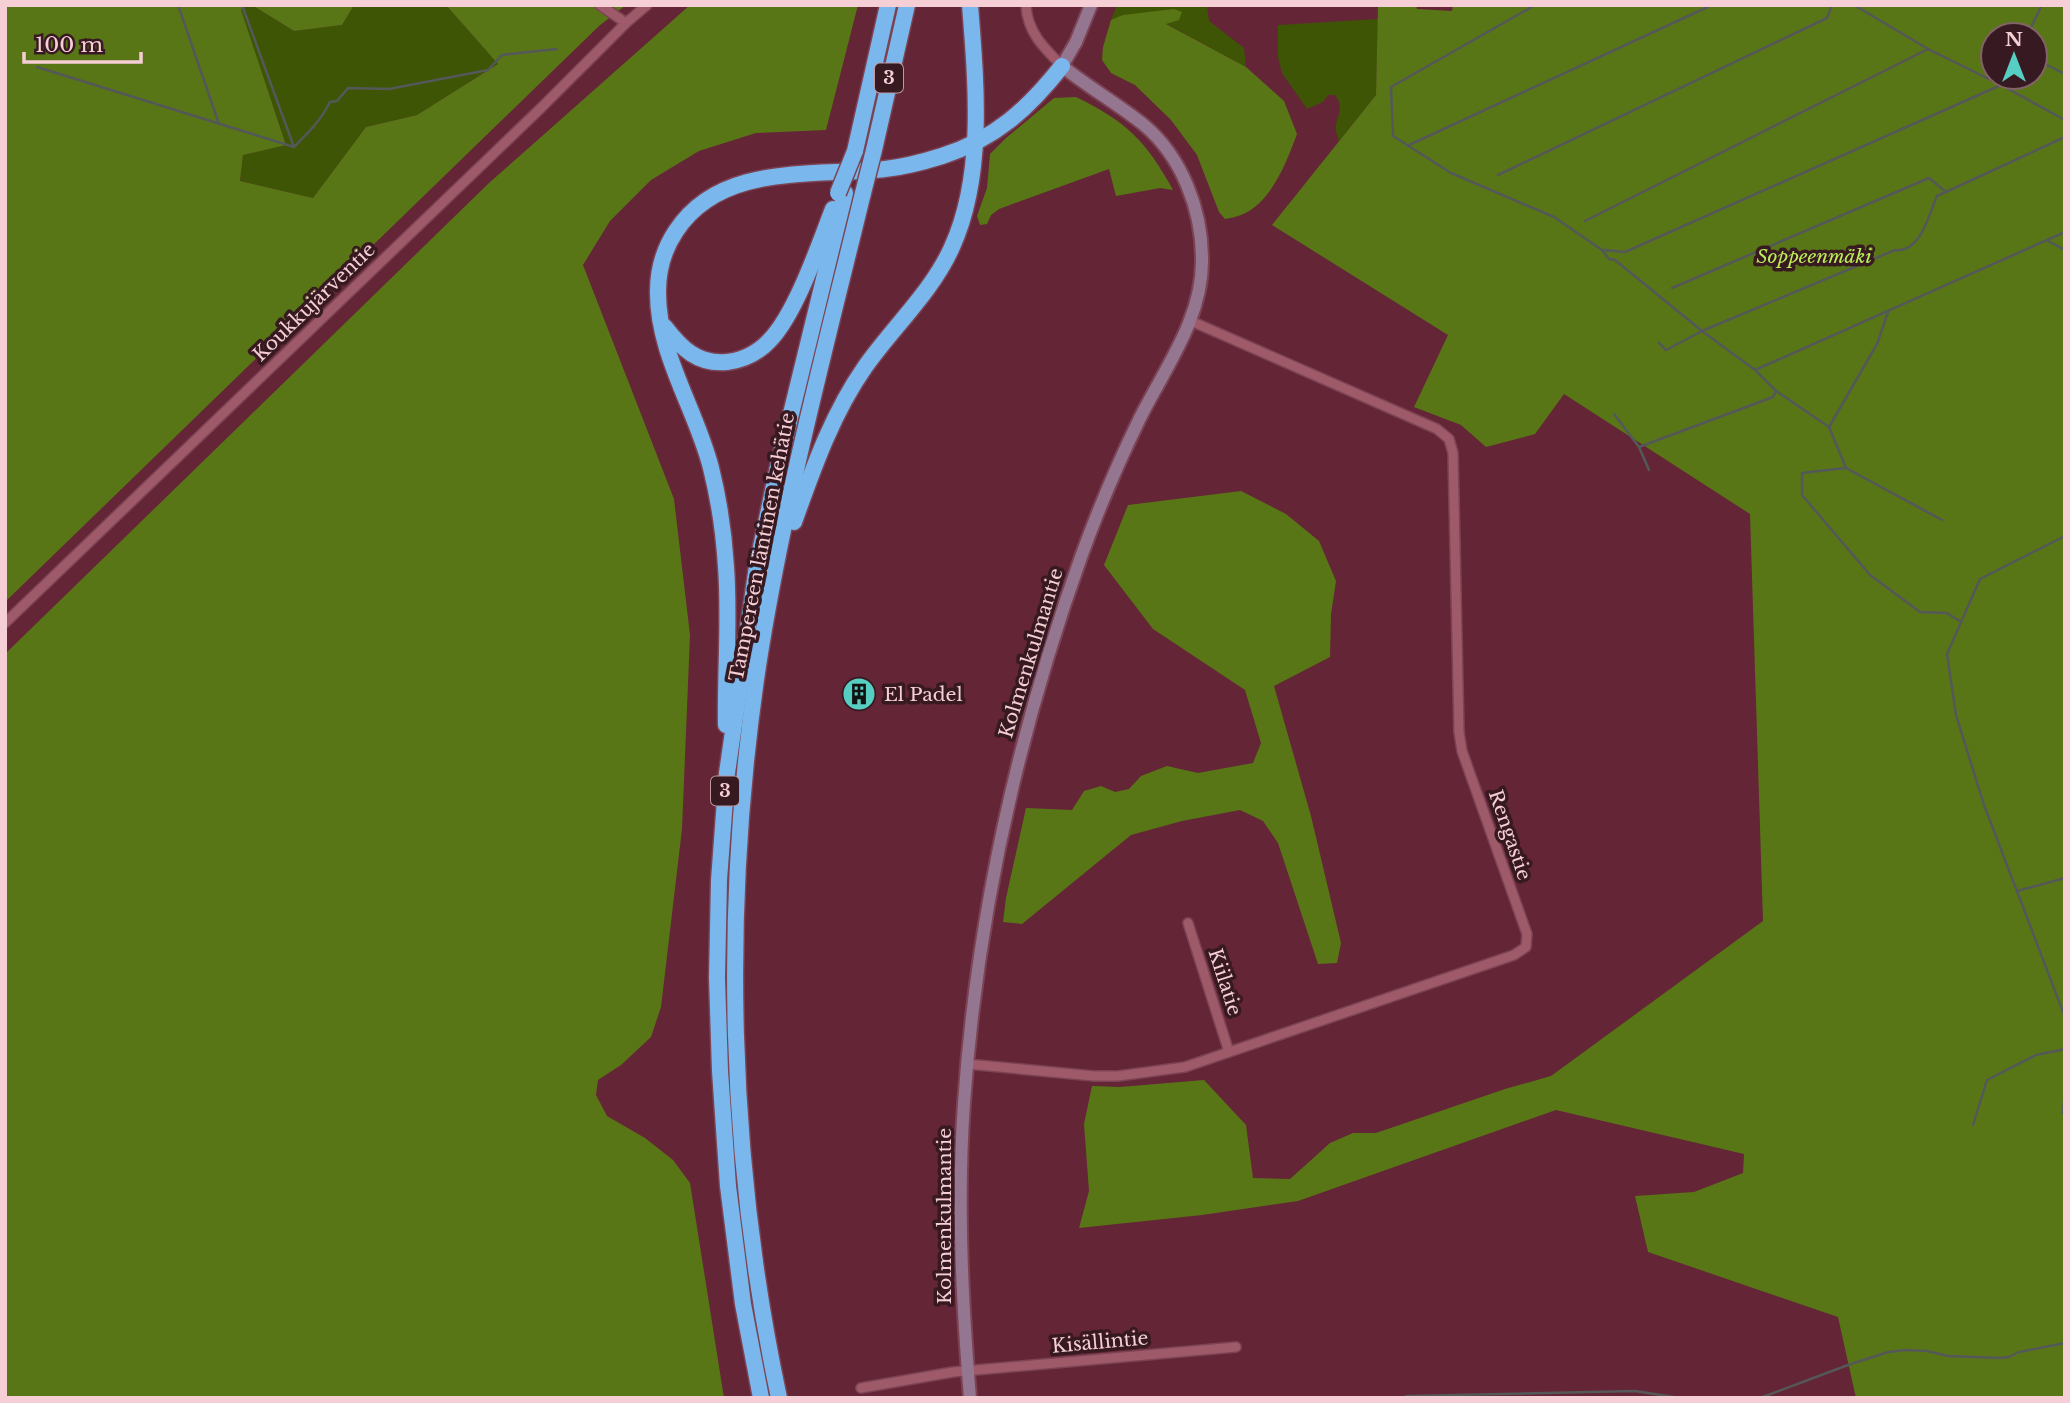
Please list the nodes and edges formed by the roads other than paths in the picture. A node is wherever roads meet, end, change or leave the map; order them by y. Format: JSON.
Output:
{"nodes":[{"id":1,"x":600,"y":5,"type":"edge"},
{"id":2,"x":647,"y":5,"type":"edge"},
{"id":3,"x":888,"y":5,"type":"edge"},
{"id":4,"x":907,"y":5,"type":"edge"},
{"id":5,"x":970,"y":5,"type":"edge"},
{"id":6,"x":1027,"y":5,"type":"edge"},
{"id":7,"x":1091,"y":5,"type":"edge"},
{"id":8,"x":626,"y":23,"type":"junction"},
{"id":9,"x":1062,"y":66,"type":"junction"},
{"id":10,"x":975,"y":144,"type":"junction"},
{"id":11,"x":842,"y":193,"type":"junction"},
{"id":12,"x":1191,"y":321,"type":"junction"},
{"id":13,"x":661,"y":323,"type":"junction"},
{"id":14,"x":773,"y":580,"type":"junction"},
{"id":15,"x":5,"y":623,"type":"edge"},
{"id":16,"x":726,"y":773,"type":"junction"},
{"id":17,"x":1188,"y":923,"type":"dead end"},
{"id":18,"x":1229,"y":1052,"type":"junction"},
{"id":19,"x":967,"y":1065,"type":"junction"},
{"id":20,"x":1236,"y":1347,"type":"dead end"},
{"id":21,"x":968,"y":1371,"type":"junction"},
{"id":22,"x":861,"y":1388,"type":"dead end"},
{"id":23,"x":761,"y":1398,"type":"edge"},
{"id":24,"x":779,"y":1398,"type":"edge"},
{"id":25,"x":970,"y":1398,"type":"edge"}],
"edges":[{"from":1,"to":8,"type":"street"},
{"from":2,"to":8,"type":"street","name":"Koukkujärventie"},
{"from":3,"to":11,"type":"highway","name":"Tampereen läntinen kehätie","number":"3","bridge":true},
{"from":4,"to":14,"type":"highway","name":"Tampereen läntinen kehätie","number":"3","bridge":true},
{"from":5,"to":10,"type":"highway"},
{"from":6,"to":9,"type":"street"},
{"from":7,"to":9,"type":"street"},
{"from":8,"to":15,"type":"street","name":"Koukkujärventie"},
{"from":9,"to":10,"type":"highway"},
{"from":9,"to":12,"type":"street","name":"Kolmenkulmantie"},
{"from":10,"to":13,"type":"highway"},
{"from":10,"to":14,"type":"highway"},
{"from":11,"to":13,"type":"highway"},
{"from":11,"to":16,"type":"highway","name":"Tampereen läntinen kehätie","number":"3"},
{"from":12,"to":18,"type":"street","name":"Rengastie"},
{"from":12,"to":19,"type":"street","name":"Kolmenkulmantie"},
{"from":13,"to":16,"type":"highway"},
{"from":14,"to":24,"type":"highway","name":"Tampereen läntinen kehätie","number":"3"},
{"from":16,"to":23,"type":"highway","name":"Tampereen läntinen kehätie","number":"3"},
{"from":17,"to":18,"type":"street","name":"Kiilatie"},
{"from":18,"to":19,"type":"street","name":"Rengastie"},
{"from":19,"to":21,"type":"street","name":"Kolmenkulmantie"},
{"from":20,"to":21,"type":"street","name":"Kisällintie"},
{"from":21,"to":22,"type":"street","name":"Kisällintie"},
{"from":21,"to":25,"type":"street","name":"Kolmenkulmantie"}]}
